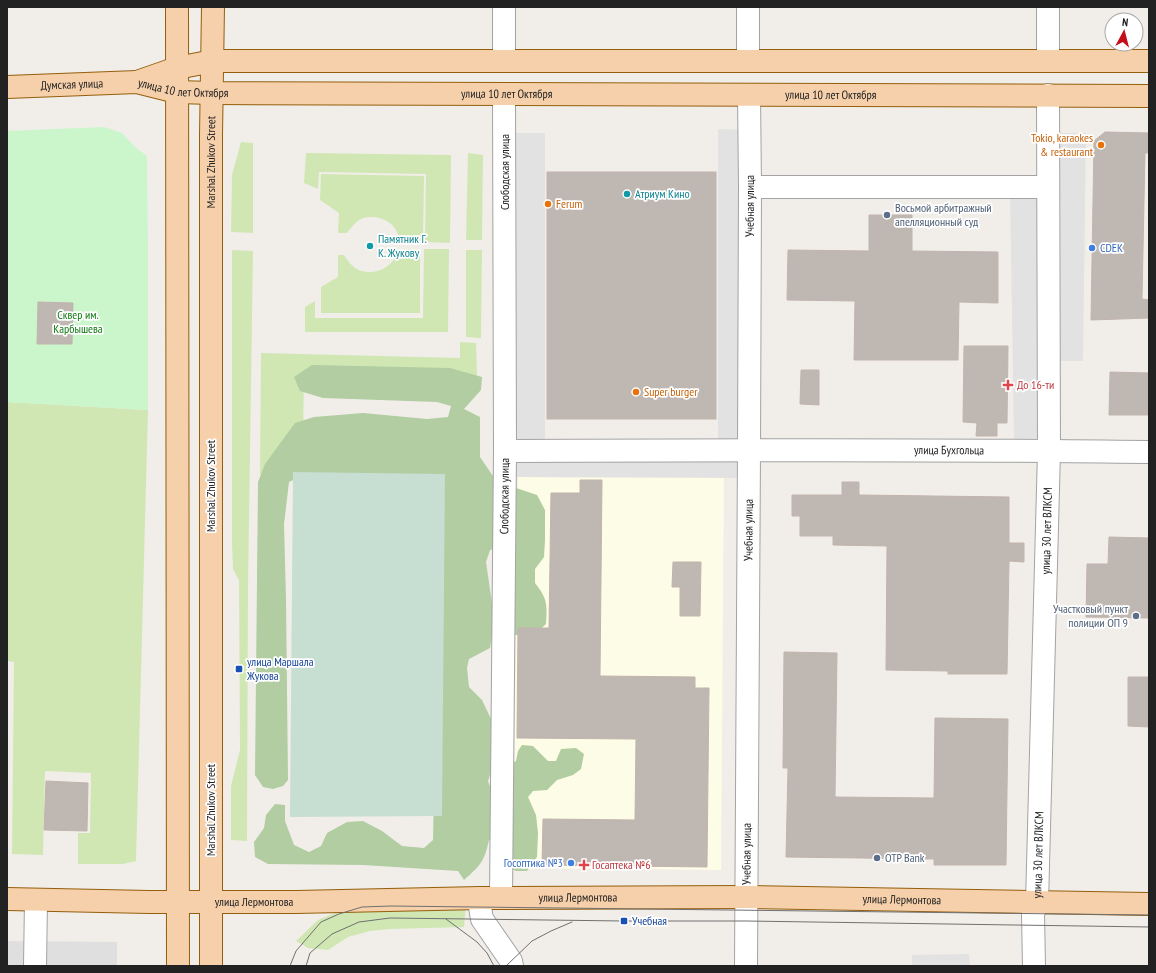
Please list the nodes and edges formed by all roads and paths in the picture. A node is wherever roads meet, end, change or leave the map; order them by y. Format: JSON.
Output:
{"nodes":[{"id":1,"x":176,"y":7,"type":"edge"},
{"id":2,"x":213,"y":7,"type":"edge"},
{"id":3,"x":504,"y":7,"type":"edge"},
{"id":4,"x":748,"y":7,"type":"edge"},
{"id":5,"x":1048,"y":7,"type":"edge"},
{"id":6,"x":213,"y":61,"type":"junction"},
{"id":7,"x":504,"y":61,"type":"junction"},
{"id":8,"x":748,"y":61,"type":"junction"},
{"id":9,"x":1048,"y":61,"type":"junction"},
{"id":10,"x":1149,"y":61,"type":"edge"},
{"id":11,"x":177,"y":68,"type":"junction"},
{"id":12,"x":137,"y":82,"type":"junction"},
{"id":13,"x":7,"y":87,"type":"edge"},
{"id":14,"x":177,"y":92,"type":"junction"},
{"id":15,"x":212,"y":93,"type":"junction"},
{"id":16,"x":504,"y":94,"type":"junction"},
{"id":17,"x":749,"y":95,"type":"junction"},
{"id":18,"x":1048,"y":95,"type":"junction"},
{"id":19,"x":1149,"y":96,"type":"edge"},
{"id":20,"x":750,"y":187,"type":"junction"},
{"id":21,"x":1047,"y":187,"type":"junction"},
{"id":22,"x":749,"y":450,"type":"junction"},
{"id":23,"x":505,"y":451,"type":"junction"},
{"id":24,"x":1049,"y":451,"type":"junction"},
{"id":25,"x":1149,"y":452,"type":"edge"},
{"id":26,"x":746,"y":897,"type":"junction"},
{"id":27,"x":490,"y":898,"type":"junction"},
{"id":28,"x":7,"y":900,"type":"edge"},
{"id":29,"x":36,"y":901,"type":"junction"},
{"id":30,"x":178,"y":902,"type":"junction"},
{"id":31,"x":211,"y":902,"type":"junction"},
{"id":32,"x":1037,"y":903,"type":"junction"},
{"id":33,"x":1149,"y":904,"type":"edge"},
{"id":34,"x":35,"y":966,"type":"edge"},
{"id":35,"x":178,"y":966,"type":"edge"},
{"id":36,"x":211,"y":966,"type":"edge"},
{"id":37,"x":512,"y":966,"type":"edge"},
{"id":38,"x":746,"y":966,"type":"edge"},
{"id":39,"x":1034,"y":966,"type":"edge"}],
"edges":[{"from":1,"to":11,"type":"main road"},
{"from":2,"to":6,"type":"main road","name":"Marshal Zhukov Street"},
{"from":3,"to":7,"type":"street"},
{"from":4,"to":8,"type":"street"},
{"from":5,"to":9,"type":"street"},
{"from":6,"to":7,"type":"main road","name":"улица 10 лет Октября"},
{"from":6,"to":11,"type":"main road","name":"улица 10 лет Октября"},
{"from":6,"to":15,"type":"main road","name":"Marshal Zhukov Street"},
{"from":7,"to":8,"type":"main road","name":"улица 10 лет Октября"},
{"from":8,"to":9,"type":"main road","name":"улица 10 лет Октября"},
{"from":9,"to":10,"type":"main road","name":"улица 10 лет Октября"},
{"from":11,"to":12,"type":"main road","name":"улица 10 лет Октября"},
{"from":11,"to":14,"type":"main road"},
{"from":12,"to":13,"type":"main road","name":"Думская улица"},
{"from":12,"to":14,"type":"main road","name":"улица 10 лет Октября"},
{"from":14,"to":15,"type":"main road","name":"улица 10 лет Октября"},
{"from":14,"to":30,"type":"main road"},
{"from":15,"to":16,"type":"main road","name":"улица 10 лет Октября"},
{"from":15,"to":31,"type":"main road","name":"Marshal Zhukov Street"},
{"from":16,"to":17,"type":"main road","name":"улица 10 лет Октября"},
{"from":16,"to":23,"type":"street","name":"Слободская улица"},
{"from":17,"to":18,"type":"main road","name":"улица 10 лет Октября"},
{"from":17,"to":20,"type":"street","name":"Учебная улица"},
{"from":18,"to":19,"type":"main road","name":"улица 10 лет Октября"},
{"from":18,"to":21,"type":"street","name":"улица 30 лет ВЛКСМ"},
{"from":20,"to":21,"type":"street"},
{"from":20,"to":22,"type":"street","name":"Учебная улица"},
{"from":21,"to":24,"type":"street","name":"улица 30 лет ВЛКСМ"},
{"from":22,"to":23,"type":"street","name":"улица Бухгольца"},
{"from":22,"to":24,"type":"street","name":"улица Бухгольца"},
{"from":22,"to":26,"type":"street","name":"Учебная улица"},
{"from":23,"to":27,"type":"street","name":"Слободская улица"},
{"from":24,"to":25,"type":"street","name":"улица Бухгольца"},
{"from":24,"to":32,"type":"street","name":"улица 30 лет ВЛКСМ"},
{"from":26,"to":27,"type":"main road","name":"улица Лермонтова"},
{"from":26,"to":32,"type":"main road","name":"улица Лермонтова"},
{"from":26,"to":38,"type":"street","name":"Учебная улица"},
{"from":27,"to":31,"type":"main road","name":"улица Лермонтова"},
{"from":27,"to":37,"type":"street","name":"Слободская улица"},
{"from":28,"to":29,"type":"main road","name":"улица Лермонтова"},
{"from":29,"to":30,"type":"main road","name":"улица Лермонтова"},
{"from":29,"to":34,"type":"street"},
{"from":30,"to":31,"type":"main road","name":"улица Лермонтова"},
{"from":30,"to":35,"type":"main road"},
{"from":31,"to":36,"type":"main road","name":"Marshal Zhukov Street"},
{"from":32,"to":33,"type":"main road","name":"улица Лермонтова"},
{"from":32,"to":39,"type":"street","name":"улица 30 лет ВЛКСМ"}]}
